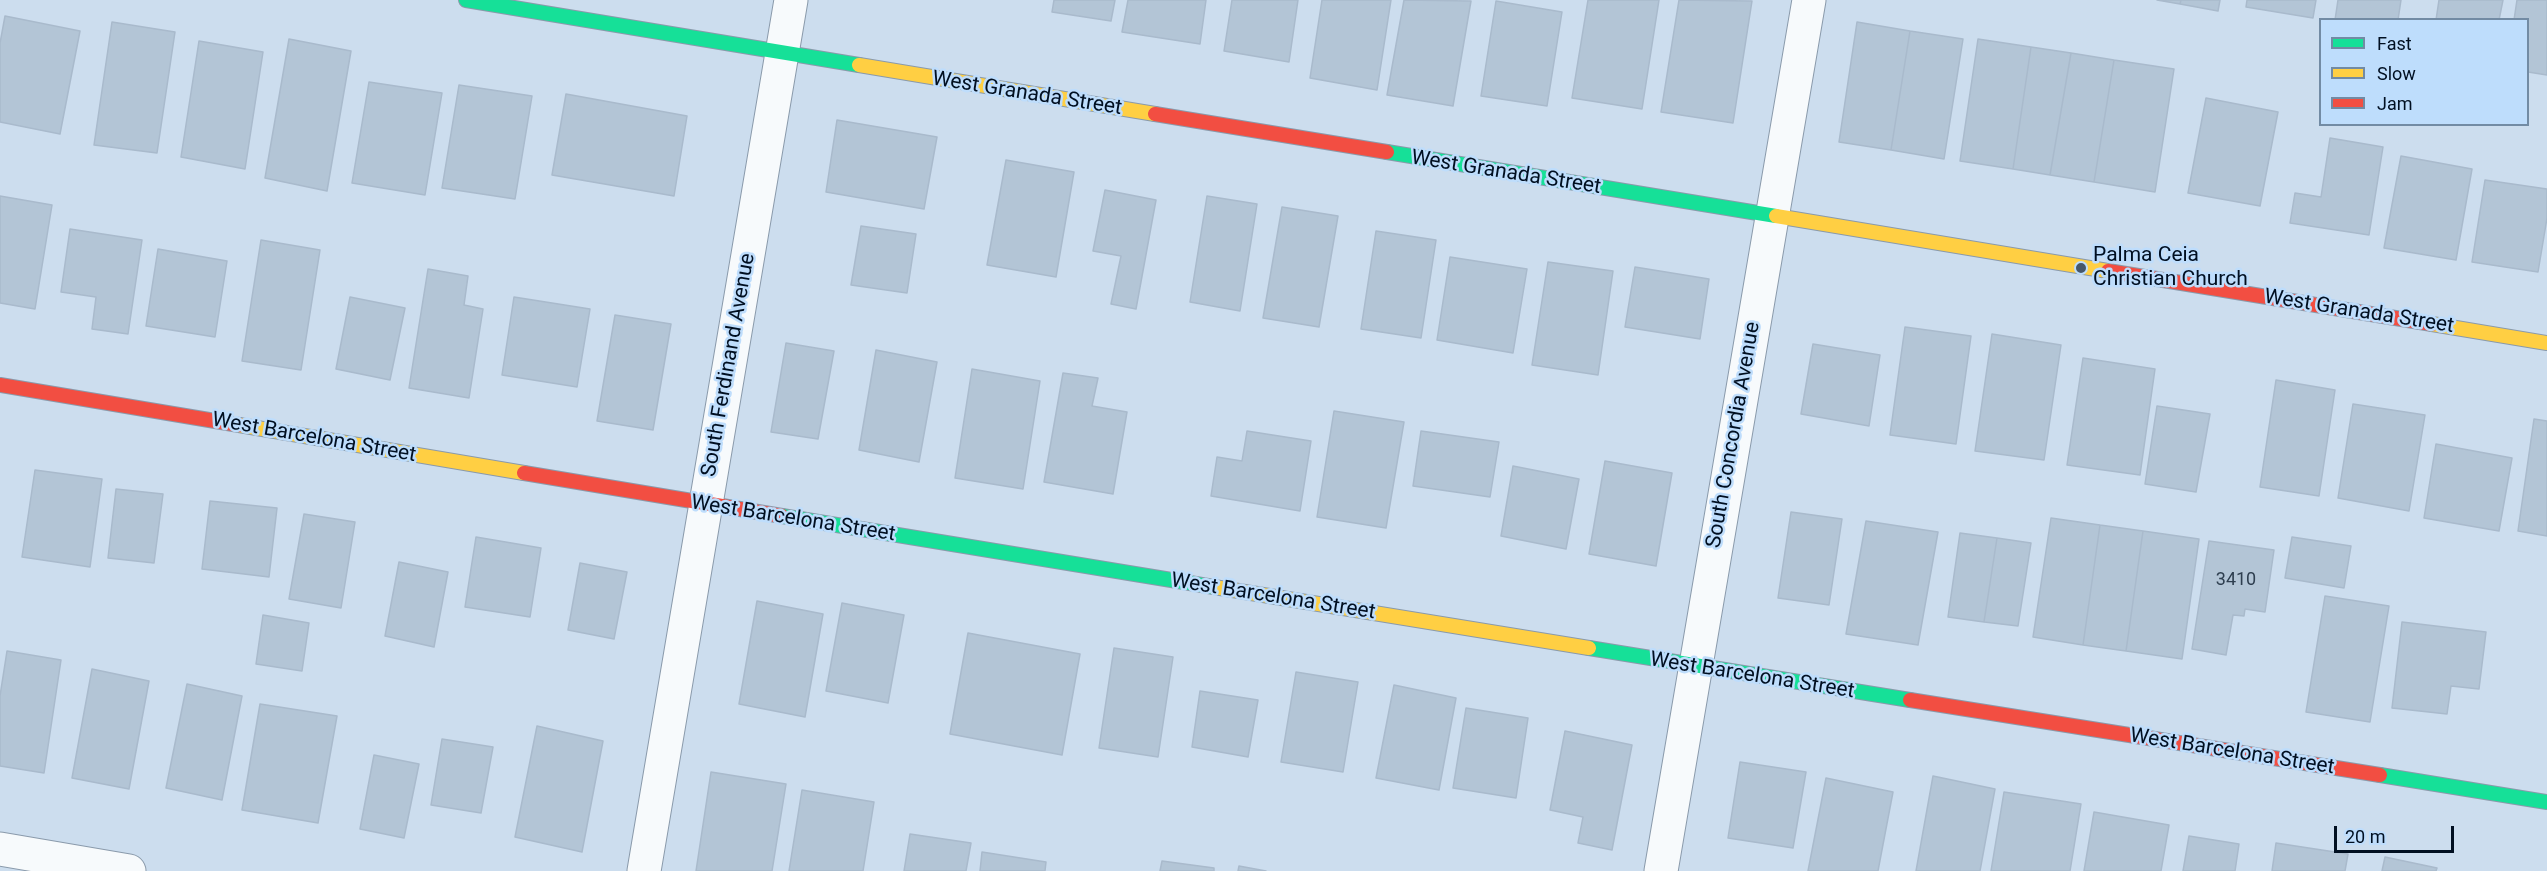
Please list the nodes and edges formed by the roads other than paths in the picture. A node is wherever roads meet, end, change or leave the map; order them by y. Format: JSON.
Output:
{"nodes":[{"id":1,"x":466,"y":0,"type":"edge"},
{"id":2,"x":790,"y":0,"type":"edge"},
{"id":3,"x":1809,"y":0,"type":"edge"},
{"id":4,"x":782,"y":53,"type":"junction"},
{"id":5,"x":1772,"y":217,"type":"junction"},
{"id":6,"x":2547,"y":343,"type":"edge"},
{"id":7,"x":0,"y":385,"type":"edge"},
{"id":8,"x":706,"y":505,"type":"junction"},
{"id":9,"x":1695,"y":667,"type":"junction"},
{"id":10,"x":2547,"y":802,"type":"edge"},
{"id":11,"x":0,"y":849,"type":"edge"},
{"id":12,"x":129,"y":871,"type":"edge"},
{"id":13,"x":644,"y":871,"type":"edge"},
{"id":14,"x":1661,"y":871,"type":"edge"}],
"edges":[{"from":1,"to":4,"type":"street","name":"West Granada Street"},
{"from":2,"to":4,"type":"street","name":"South Ferdinand Avenue"},
{"from":3,"to":5,"type":"street","name":"South Concordia Avenue"},
{"from":4,"to":5,"type":"street","name":"West Granada Street"},
{"from":4,"to":8,"type":"street","name":"South Ferdinand Avenue"},
{"from":5,"to":6,"type":"street","name":"West Granada Street"},
{"from":5,"to":9,"type":"street","name":"South Concordia Avenue"},
{"from":7,"to":8,"type":"street","name":"West Barcelona Street"},
{"from":8,"to":9,"type":"street","name":"West Barcelona Street"},
{"from":8,"to":13,"type":"street","name":"South Ferdinand Avenue"},
{"from":9,"to":10,"type":"street","name":"West Barcelona Street"},
{"from":9,"to":14,"type":"street","name":"South Concordia Avenue"},
{"from":11,"to":12,"type":"street"}]}
